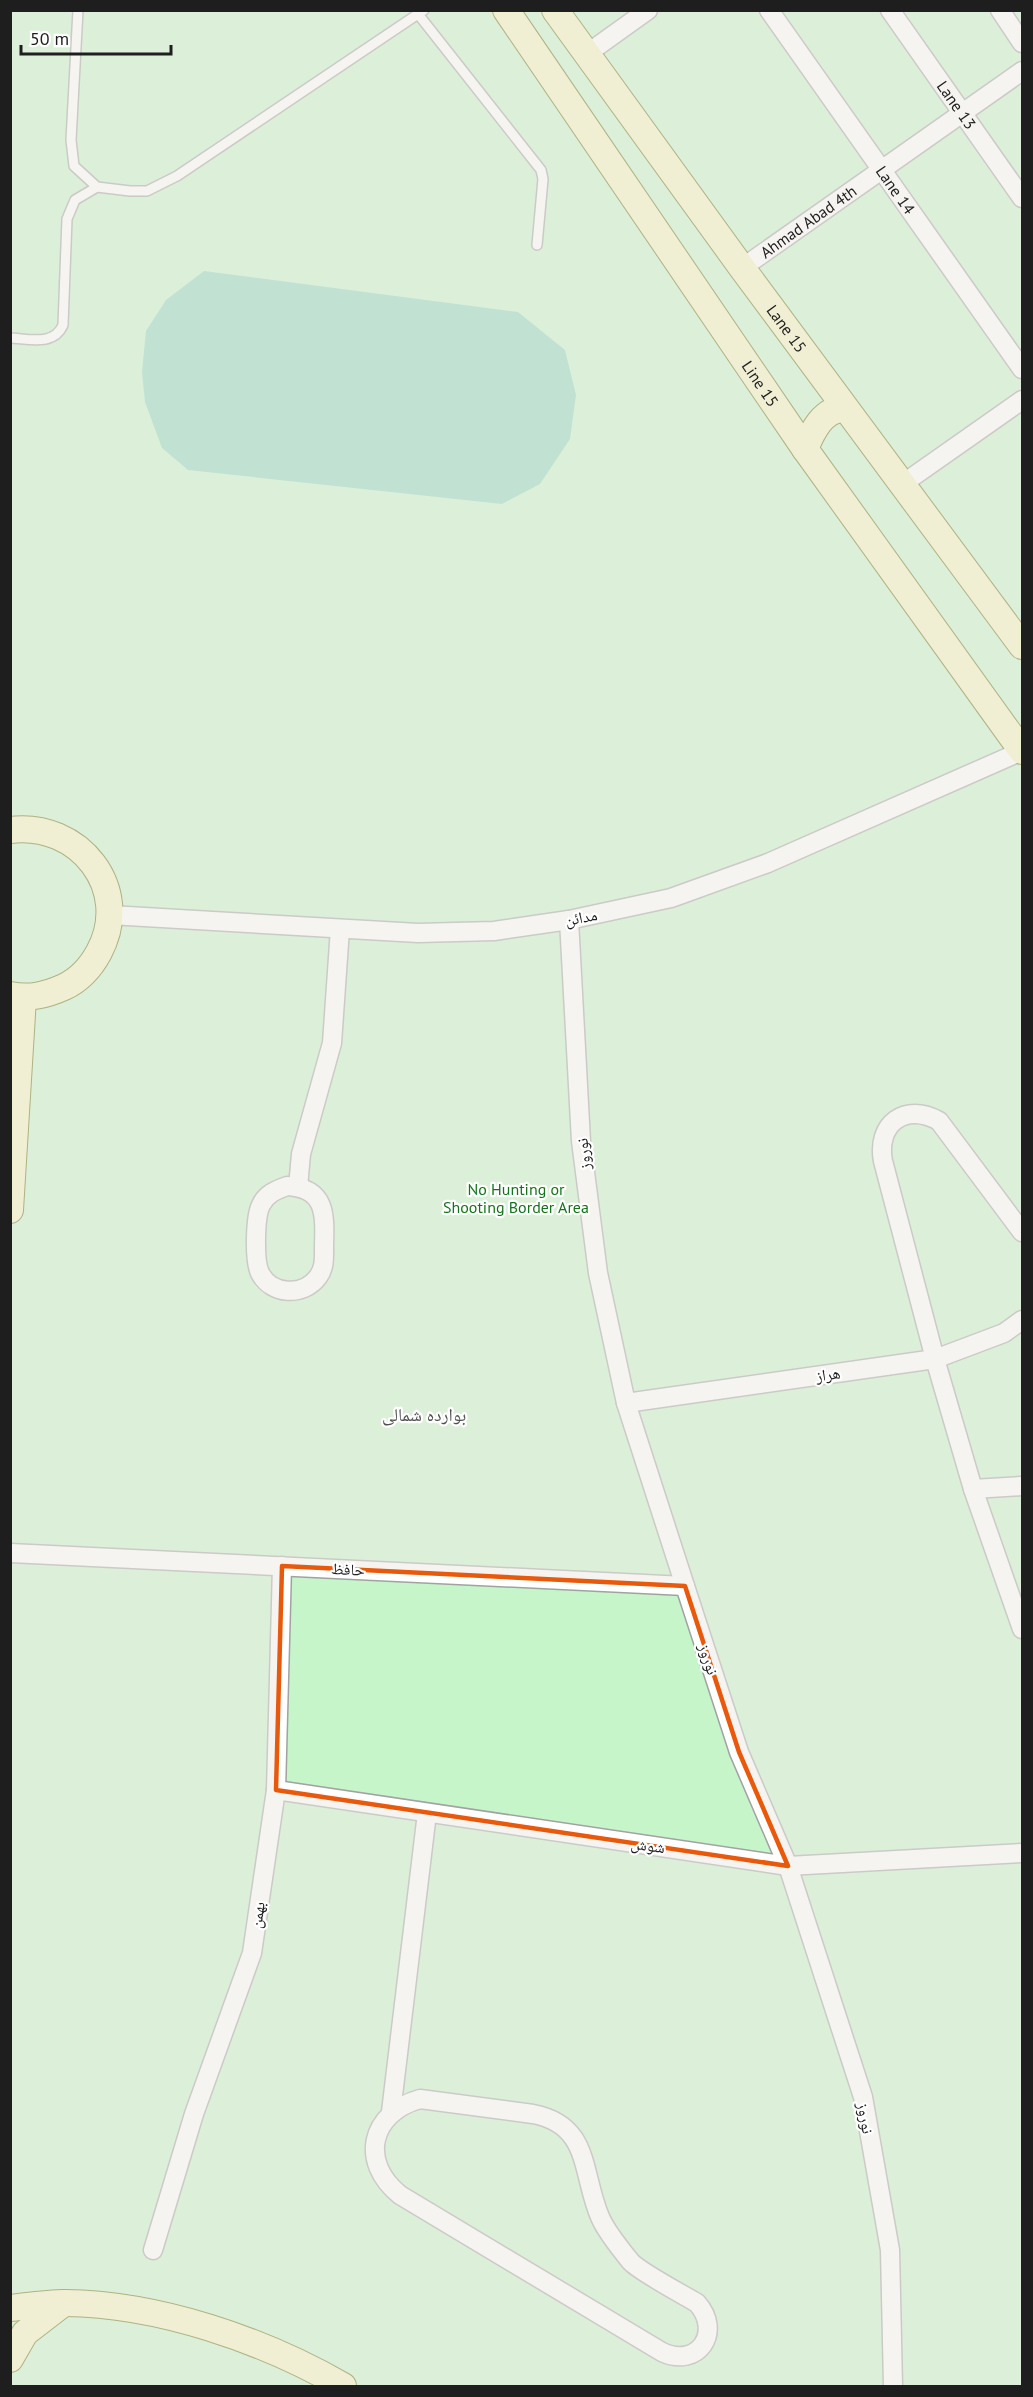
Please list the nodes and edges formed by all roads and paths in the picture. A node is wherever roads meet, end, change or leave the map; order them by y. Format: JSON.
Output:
{"nodes":[{"id":1,"x":78,"y":10,"type":"edge"},
{"id":2,"x":506,"y":10,"type":"edge"},
{"id":3,"x":555,"y":10,"type":"edge"},
{"id":4,"x":648,"y":10,"type":"edge"},
{"id":5,"x":769,"y":10,"type":"edge"},
{"id":6,"x":890,"y":10,"type":"edge"},
{"id":7,"x":1000,"y":10,"type":"edge"},
{"id":8,"x":421,"y":13,"type":"edge"},
{"id":9,"x":1023,"y":43,"type":"edge"},
{"id":10,"x":588,"y":53,"type":"junction"},
{"id":11,"x":1023,"y":71,"type":"edge"},
{"id":12,"x":962,"y":113,"type":"junction"},
{"id":13,"x":882,"y":170,"type":"junction"},
{"id":14,"x":97,"y":187,"type":"junction"},
{"id":15,"x":1023,"y":198,"type":"edge"},
{"id":16,"x":537,"y":245,"type":"dead end"},
{"id":17,"x":742,"y":268,"type":"junction"},
{"id":18,"x":10,"y":338,"type":"edge"},
{"id":19,"x":1023,"y":369,"type":"edge"},
{"id":20,"x":1023,"y":400,"type":"edge"},
{"id":21,"x":845,"y":409,"type":"junction"},
{"id":22,"x":805,"y":449,"type":"junction"},
{"id":23,"x":902,"y":485,"type":"junction"},
{"id":24,"x":1023,"y":646,"type":"edge"},
{"id":25,"x":1022,"y":751,"type":"edge"},
{"id":26,"x":10,"y":830,"type":"edge"},
{"id":27,"x":110,"y":915,"type":"junction"},
{"id":28,"x":569,"y":920,"type":"junction"},
{"id":29,"x":340,"y":928,"type":"junction"},
{"id":30,"x":17,"y":996,"type":"edge"},
{"id":31,"x":298,"y":1187,"type":"junction"},
{"id":32,"x":10,"y":1210,"type":"edge"},
{"id":33,"x":1023,"y":1232,"type":"edge"},
{"id":34,"x":1023,"y":1320,"type":"edge"},
{"id":35,"x":935,"y":1359,"type":"junction"},
{"id":36,"x":626,"y":1402,"type":"junction"},
{"id":37,"x":1023,"y":1486,"type":"edge"},
{"id":38,"x":973,"y":1489,"type":"junction"},
{"id":39,"x":10,"y":1553,"type":"edge"},
{"id":40,"x":282,"y":1566,"type":"junction"},
{"id":41,"x":685,"y":1586,"type":"junction"},
{"id":42,"x":1023,"y":1629,"type":"edge"},
{"id":43,"x":276,"y":1790,"type":"junction"},
{"id":44,"x":427,"y":1813,"type":"junction"},
{"id":45,"x":1023,"y":1853,"type":"edge"},
{"id":46,"x":788,"y":1866,"type":"junction"},
{"id":47,"x":391,"y":2112,"type":"junction"},
{"id":48,"x":153,"y":2250,"type":"dead end"},
{"id":49,"x":65,"y":2303,"type":"junction"},
{"id":50,"x":10,"y":2308,"type":"edge"},
{"id":51,"x":10,"y":2359,"type":"edge"},
{"id":52,"x":343,"y":2386,"type":"edge"},
{"id":53,"x":893,"y":2386,"type":"edge"}],
"edges":[{"from":1,"to":14,"type":"lane"},
{"from":2,"to":22,"type":"main road","name":"Line 15"},
{"from":3,"to":10,"type":"main road","name":"Lane 15"},
{"from":4,"to":10,"type":"street"},
{"from":5,"to":13,"type":"street","name":"Lane 14"},
{"from":6,"to":12,"type":"street","name":"Lane 13"},
{"from":7,"to":9,"type":"street"},
{"from":8,"to":14,"type":"lane"},
{"from":8,"to":16,"type":"lane"},
{"from":10,"to":17,"type":"main road","name":"Lane 15"},
{"from":11,"to":12,"type":"street","name":"Ahmad Abad 4th"},
{"from":12,"to":13,"type":"street","name":"Ahmad Abad 4th"},
{"from":12,"to":15,"type":"street","name":"Lane 13"},
{"from":13,"to":17,"type":"street","name":"Ahmad Abad 4th"},
{"from":13,"to":19,"type":"street","name":"Lane 14"},
{"from":14,"to":18,"type":"lane"},
{"from":17,"to":21,"type":"main road","name":"Lane 15"},
{"from":20,"to":23,"type":"street"},
{"from":21,"to":22,"type":"main road"},
{"from":21,"to":23,"type":"main road","name":"Lane 15"},
{"from":22,"to":25,"type":"main road","name":"Line 15"},
{"from":23,"to":24,"type":"main road","name":"Lane 15"},
{"from":25,"to":28,"type":"street","name":"مدائن"},
{"from":26,"to":27,"type":"main road"},
{"from":27,"to":29,"type":"street","name":"مدائن"},
{"from":27,"to":30,"type":"main road"},
{"from":28,"to":29,"type":"street","name":"مدائن"},
{"from":28,"to":36,"type":"street","name":"نوروز"},
{"from":29,"to":31,"type":"street"},
{"from":30,"to":32,"type":"main road"},
{"from":31,"to":31,"type":"street"},
{"from":33,"to":35,"type":"street"},
{"from":34,"to":35,"type":"street","name":"هراز"},
{"from":35,"to":36,"type":"street","name":"هراز"},
{"from":35,"to":38,"type":"street"},
{"from":36,"to":41,"type":"street","name":"نوروز"},
{"from":37,"to":38,"type":"street"},
{"from":38,"to":42,"type":"street"},
{"from":39,"to":40,"type":"street","name":"حافظ"},
{"from":40,"to":41,"type":"street","name":"حافظ"},
{"from":40,"to":43,"type":"street","name":"بهمن"},
{"from":41,"to":46,"type":"street","name":"نوروز"},
{"from":43,"to":44,"type":"street","name":"شوش"},
{"from":43,"to":48,"type":"street","name":"بهمن"},
{"from":44,"to":46,"type":"street","name":"شوش"},
{"from":44,"to":47,"type":"street"},
{"from":45,"to":46,"type":"street","name":"شوش"},
{"from":46,"to":53,"type":"street","name":"نوروز"},
{"from":47,"to":47,"type":"street"},
{"from":49,"to":50,"type":"main road"},
{"from":49,"to":51,"type":"main road"},
{"from":49,"to":52,"type":"main road"}]}
